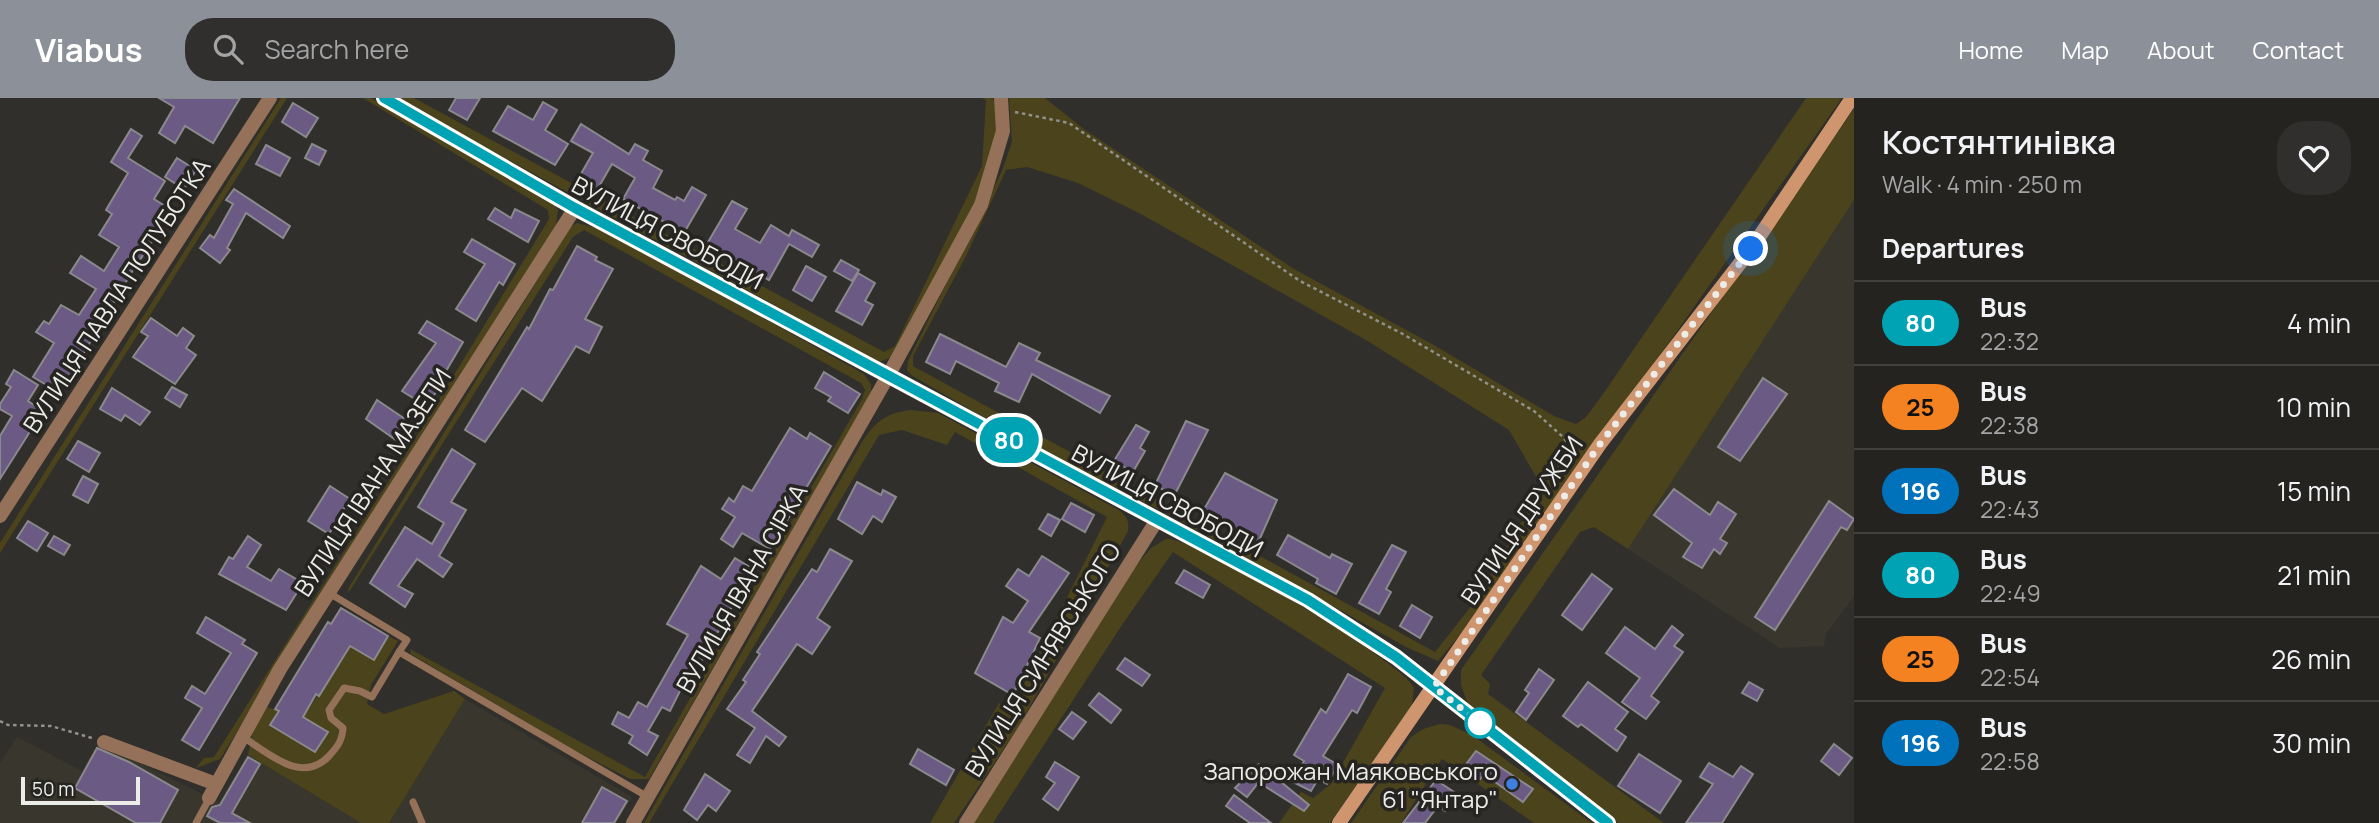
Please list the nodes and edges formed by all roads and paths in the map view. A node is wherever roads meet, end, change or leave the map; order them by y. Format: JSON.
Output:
{"nodes":[{"id":1,"x":270,"y":98,"type":"edge"},
{"id":2,"x":384,"y":98,"type":"edge"},
{"id":3,"x":1852,"y":98,"type":"edge"},
{"id":4,"x":1002,"y":102,"type":"edge"},
{"id":5,"x":575,"y":208,"type":"junction"},
{"id":6,"x":888,"y":376,"type":"junction"},
{"id":7,"x":1583,"y":468,"type":"junction"},
{"id":8,"x":0,"y":516,"type":"edge"},
{"id":9,"x":1157,"y":520,"type":"junction"},
{"id":10,"x":328,"y":593,"type":"junction"},
{"id":11,"x":399,"y":652,"type":"junction"},
{"id":12,"x":1434,"y":687,"type":"junction"},
{"id":13,"x":0,"y":721,"type":"edge"},
{"id":14,"x":243,"y":737,"type":"junction"},
{"id":15,"x":104,"y":742,"type":"joint"},
{"id":16,"x":213,"y":791,"type":"junction"},
{"id":17,"x":648,"y":797,"type":"junction"},
{"id":18,"x":413,"y":802,"type":"dead end"},
{"id":19,"x":195,"y":823,"type":"edge"},
{"id":20,"x":422,"y":823,"type":"edge"},
{"id":21,"x":633,"y":823,"type":"edge"},
{"id":22,"x":966,"y":823,"type":"edge"},
{"id":23,"x":1339,"y":823,"type":"edge"},
{"id":24,"x":1608,"y":823,"type":"edge"}],
"edges":[{"from":1,"to":8,"type":"street","name":"ВУЛИЦЯ ПАВЛА ПОЛУБОТКА"},
{"from":2,"to":5,"type":"street","name":"ВУЛИЦЯ СВОБОДИ"},
{"from":3,"to":7,"type":"street","name":"ВУЛИЦЯ ДРУЖБИ"},
{"from":4,"to":6,"type":"street","name":"ВУЛИЦЯ ІВАНА СІРКА"},
{"from":4,"to":7,"type":"path"},
{"from":5,"to":6,"type":"street","name":"ВУЛИЦЯ СВОБОДИ"},
{"from":5,"to":10,"type":"street","name":"ВУЛИЦЯ ІВАНА МАЗЕПИ"},
{"from":6,"to":9,"type":"street","name":"ВУЛИЦЯ СВОБОДИ"},
{"from":6,"to":17,"type":"street","name":"ВУЛИЦЯ ІВАНА СІРКА"},
{"from":7,"to":12,"type":"street","name":"ВУЛИЦЯ ДРУЖБИ"},
{"from":9,"to":12,"type":"street","name":"ВУЛИЦЯ СВОБОДИ"},
{"from":9,"to":22,"type":"street","name":"ВУЛИЦЯ СИНЯВСЬКОГО"},
{"from":10,"to":11,"type":"lane"},
{"from":10,"to":14,"type":"street","name":"ВУЛИЦЯ ІВАНА МАЗЕПИ"},
{"from":11,"to":14,"type":"lane"},
{"from":11,"to":17,"type":"lane"},
{"from":12,"to":23,"type":"street","name":"ВУЛИЦЯ ДРУЖБИ"},
{"from":12,"to":24,"type":"street","name":"ВУЛИЦЯ СВОБОДИ"},
{"from":13,"to":15,"type":"path"},
{"from":14,"to":16,"type":"street","name":"ВУЛИЦЯ ІВАНА МАЗЕПИ"},
{"from":15,"to":16,"type":"street"},
{"from":16,"to":19,"type":"lane"},
{"from":17,"to":21,"type":"street","name":"ВУЛИЦЯ ІВАНА СІРКА"},
{"from":18,"to":20,"type":"lane"}]}
